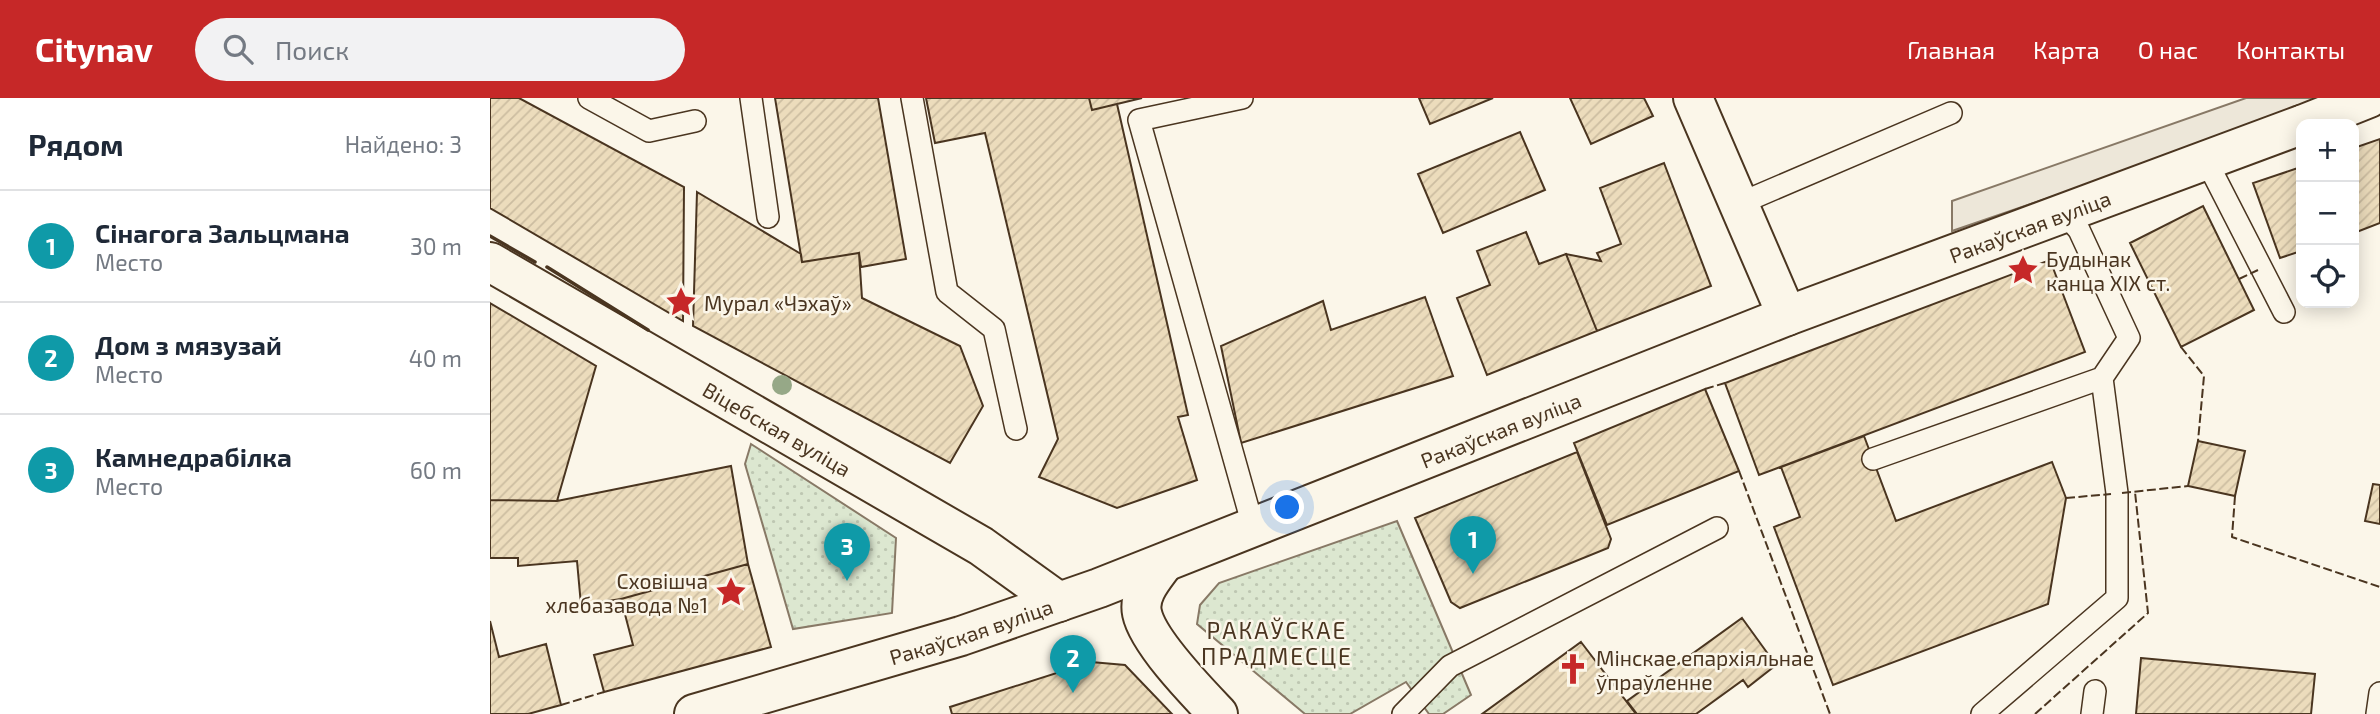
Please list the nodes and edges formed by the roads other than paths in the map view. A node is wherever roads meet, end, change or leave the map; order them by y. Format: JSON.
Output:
{"nodes":[{"id":1,"x":589,"y":98,"type":"edge"},
{"id":2,"x":751,"y":98,"type":"edge"},
{"id":3,"x":912,"y":98,"type":"edge"},
{"id":4,"x":1242,"y":98,"type":"edge"},
{"id":5,"x":1693,"y":98,"type":"edge"},
{"id":6,"x":2370,"y":98,"type":"edge"},
{"id":7,"x":1951,"y":113,"type":"dead end"},
{"id":8,"x":2318,"y":119,"type":"edge"},
{"id":9,"x":695,"y":121,"type":"dead end"},
{"id":10,"x":2296,"y":128,"type":"edge"},
{"id":11,"x":2207,"y":162,"type":"junction"},
{"id":12,"x":1741,"y":203,"type":"junction"},
{"id":13,"x":2065,"y":214,"type":"junction"},
{"id":14,"x":768,"y":217,"type":"dead end"},
{"id":15,"x":490,"y":262,"type":"edge"},
{"id":16,"x":2284,"y":312,"type":"dead end"},
{"id":17,"x":1787,"y":316,"type":"junction"},
{"id":18,"x":2102,"y":378,"type":"junction"},
{"id":19,"x":1016,"y":429,"type":"dead end"},
{"id":20,"x":1873,"y":459,"type":"dead end"},
{"id":21,"x":1254,"y":526,"type":"junction"},
{"id":22,"x":1717,"y":528,"type":"dead end"},
{"id":23,"x":1164,"y":563,"type":"junction"},
{"id":24,"x":1059,"y":602,"type":"junction"},
{"id":25,"x":2095,"y":691,"type":"dead end"},
{"id":26,"x":2380,"y":693,"type":"edge"},
{"id":27,"x":694,"y":714,"type":"edge"},
{"id":28,"x":1218,"y":714,"type":"edge"},
{"id":29,"x":1403,"y":714,"type":"edge"},
{"id":30,"x":1982,"y":714,"type":"edge"},
{"id":31,"x":2092,"y":714,"type":"edge"},
{"id":32,"x":2377,"y":714,"type":"edge"}],
"edges":[{"from":1,"to":9,"type":"lane"},
{"from":2,"to":14,"type":"lane"},
{"from":3,"to":19,"type":"lane"},
{"from":4,"to":21,"type":"lane"},
{"from":5,"to":12,"type":"street"},
{"from":6,"to":8,"type":"street","name":"Ракаўская вуліца"},
{"from":7,"to":12,"type":"lane"},
{"from":10,"to":11,"type":"street","name":"Ракаўская вуліца"},
{"from":11,"to":13,"type":"street","name":"Ракаўская вуліца"},
{"from":11,"to":16,"type":"lane"},
{"from":12,"to":17,"type":"street"},
{"from":13,"to":17,"type":"street","name":"Ракаўская вуліца"},
{"from":13,"to":18,"type":"lane"},
{"from":15,"to":24,"type":"street","name":"Віцебская вуліца"},
{"from":17,"to":21,"type":"street","name":"Ракаўская вуліца"},
{"from":18,"to":20,"type":"lane"},
{"from":18,"to":30,"type":"lane"},
{"from":21,"to":23,"type":"street","name":"Ракаўская вуліца"},
{"from":22,"to":29,"type":"lane"},
{"from":23,"to":24,"type":"street","name":"Ракаўская вуліца"},
{"from":23,"to":28,"type":"street"},
{"from":24,"to":27,"type":"street","name":"Ракаўская вуліца"},
{"from":25,"to":31,"type":"lane"},
{"from":26,"to":32,"type":"lane"}]}
